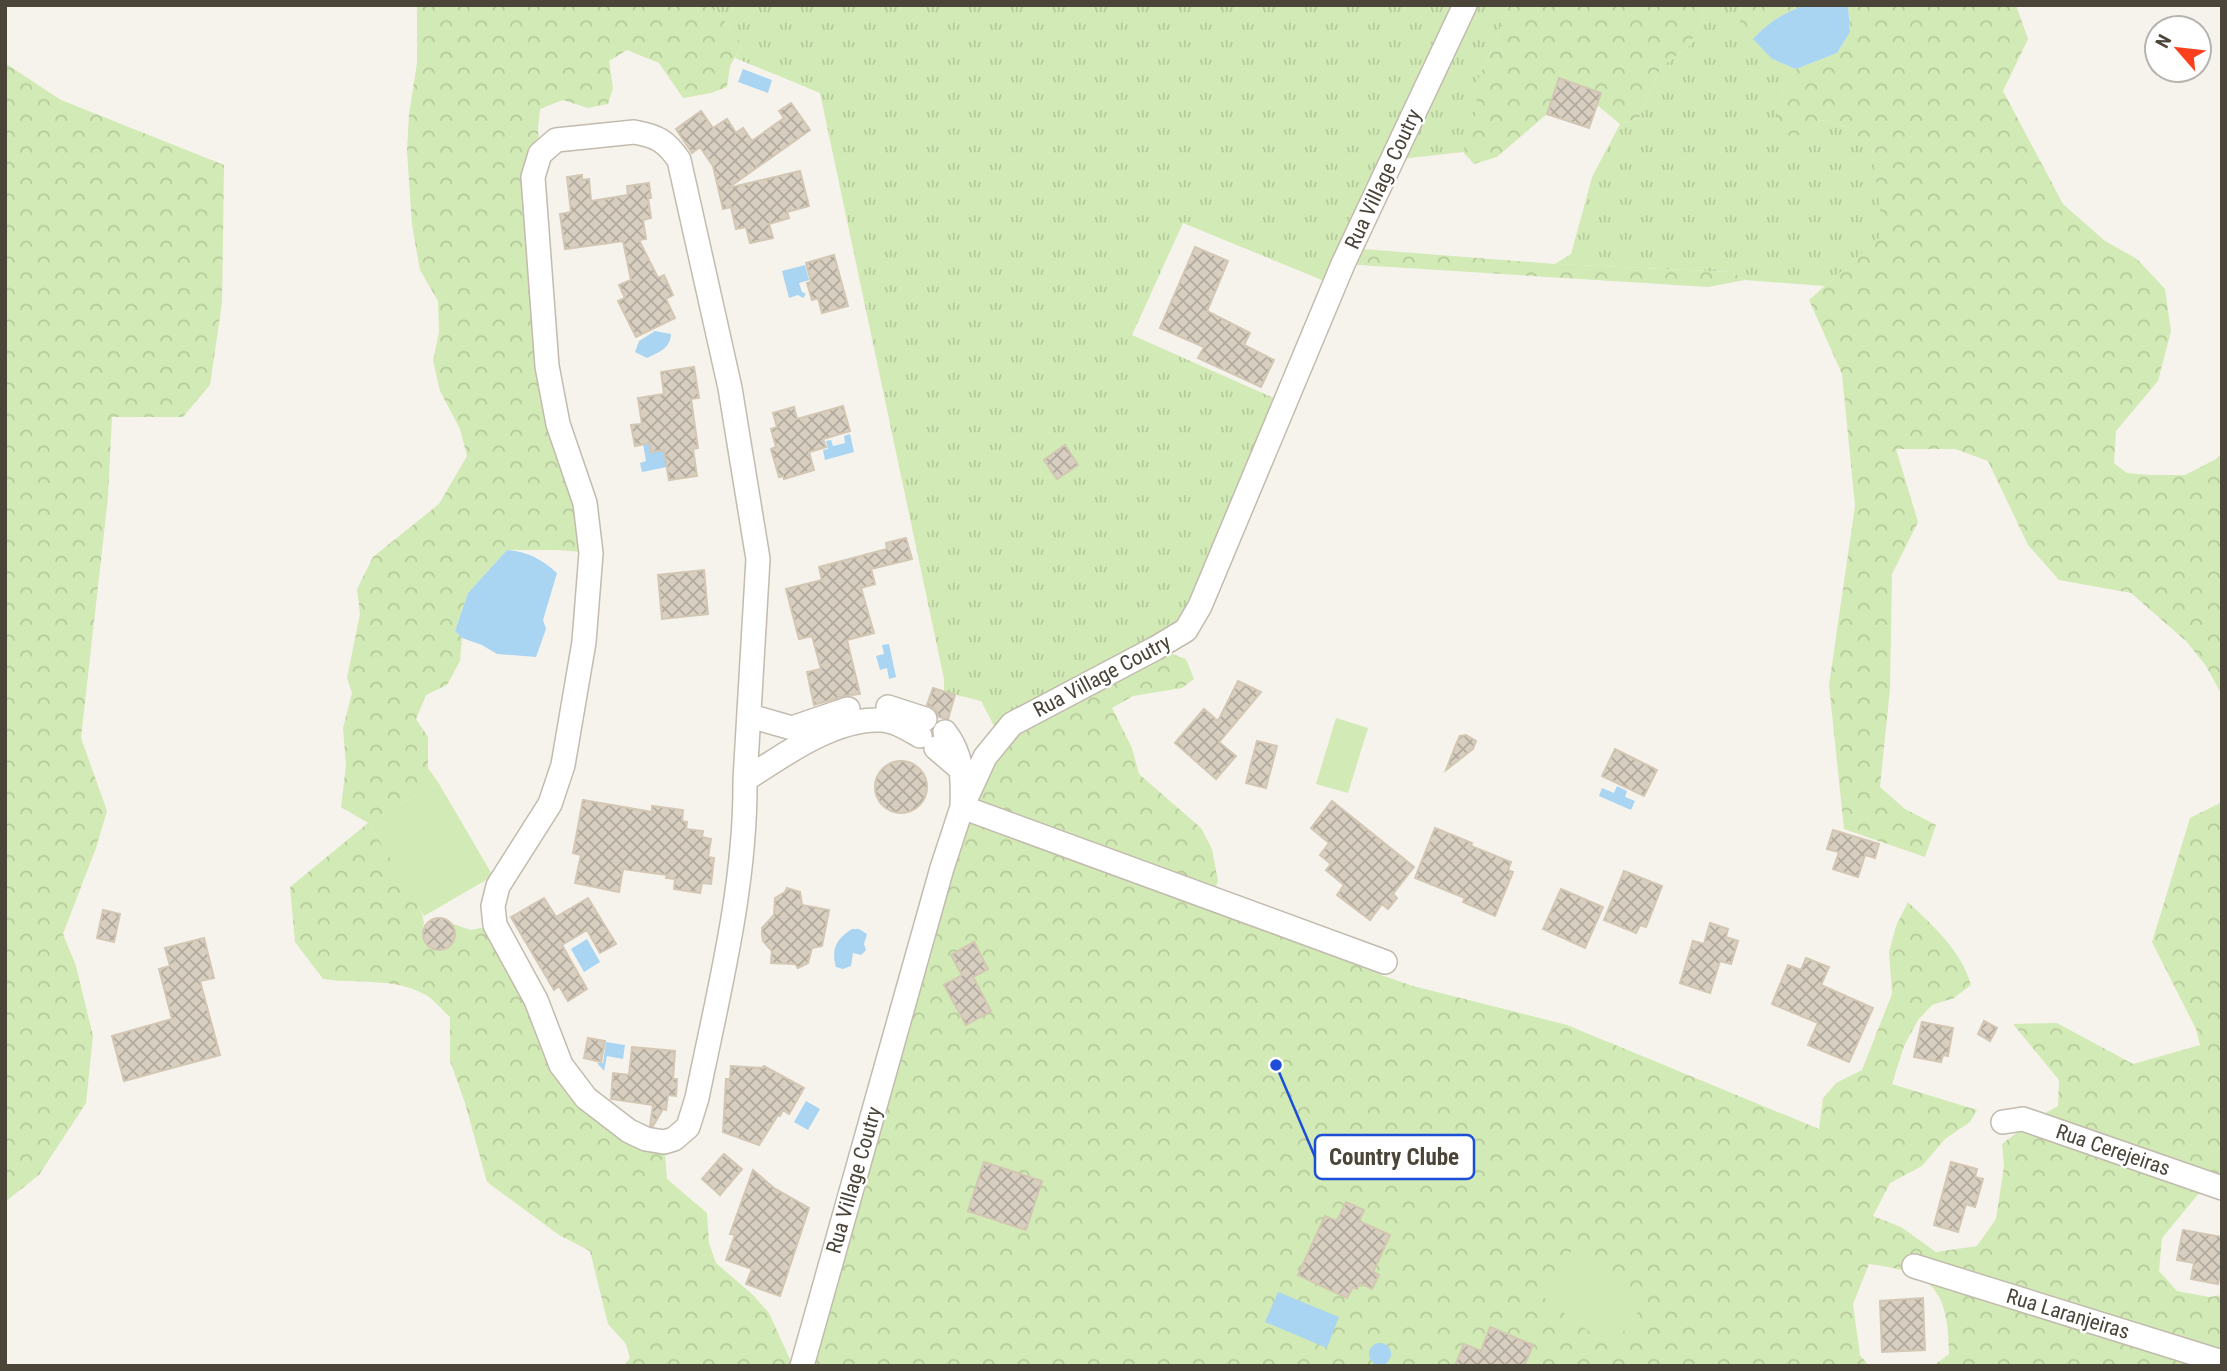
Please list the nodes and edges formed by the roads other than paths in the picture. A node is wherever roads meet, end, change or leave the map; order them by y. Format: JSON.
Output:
{"nodes":[{"id":1,"x":1465,"y":5,"type":"edge"},
{"id":2,"x":750,"y":716,"type":"junction"},
{"id":3,"x":931,"y":734,"type":"junction"},
{"id":4,"x":745,"y":780,"type":"junction"},
{"id":5,"x":962,"y":807,"type":"junction"},
{"id":6,"x":1385,"y":962,"type":"dead end"},
{"id":7,"x":2003,"y":1122,"type":"dead end"},
{"id":8,"x":2222,"y":1188,"type":"edge"},
{"id":9,"x":1914,"y":1266,"type":"dead end"},
{"id":10,"x":2222,"y":1362,"type":"edge"},
{"id":11,"x":802,"y":1366,"type":"edge"}],
"edges":[{"from":1,"to":5,"type":"street","name":"Rua Village Coutry"},
{"from":2,"to":3,"type":"street"},
{"from":2,"to":4,"type":"street"},
{"from":2,"to":4,"type":"street"},
{"from":3,"to":4,"type":"street"},
{"from":3,"to":5,"type":"street"},
{"from":5,"to":6,"type":"street"},
{"from":5,"to":11,"type":"street","name":"Rua Village Coutry"},
{"from":7,"to":8,"type":"street","name":"Rua Cerejeiras"},
{"from":9,"to":10,"type":"street","name":"Rua Laranjeiras"}]}
